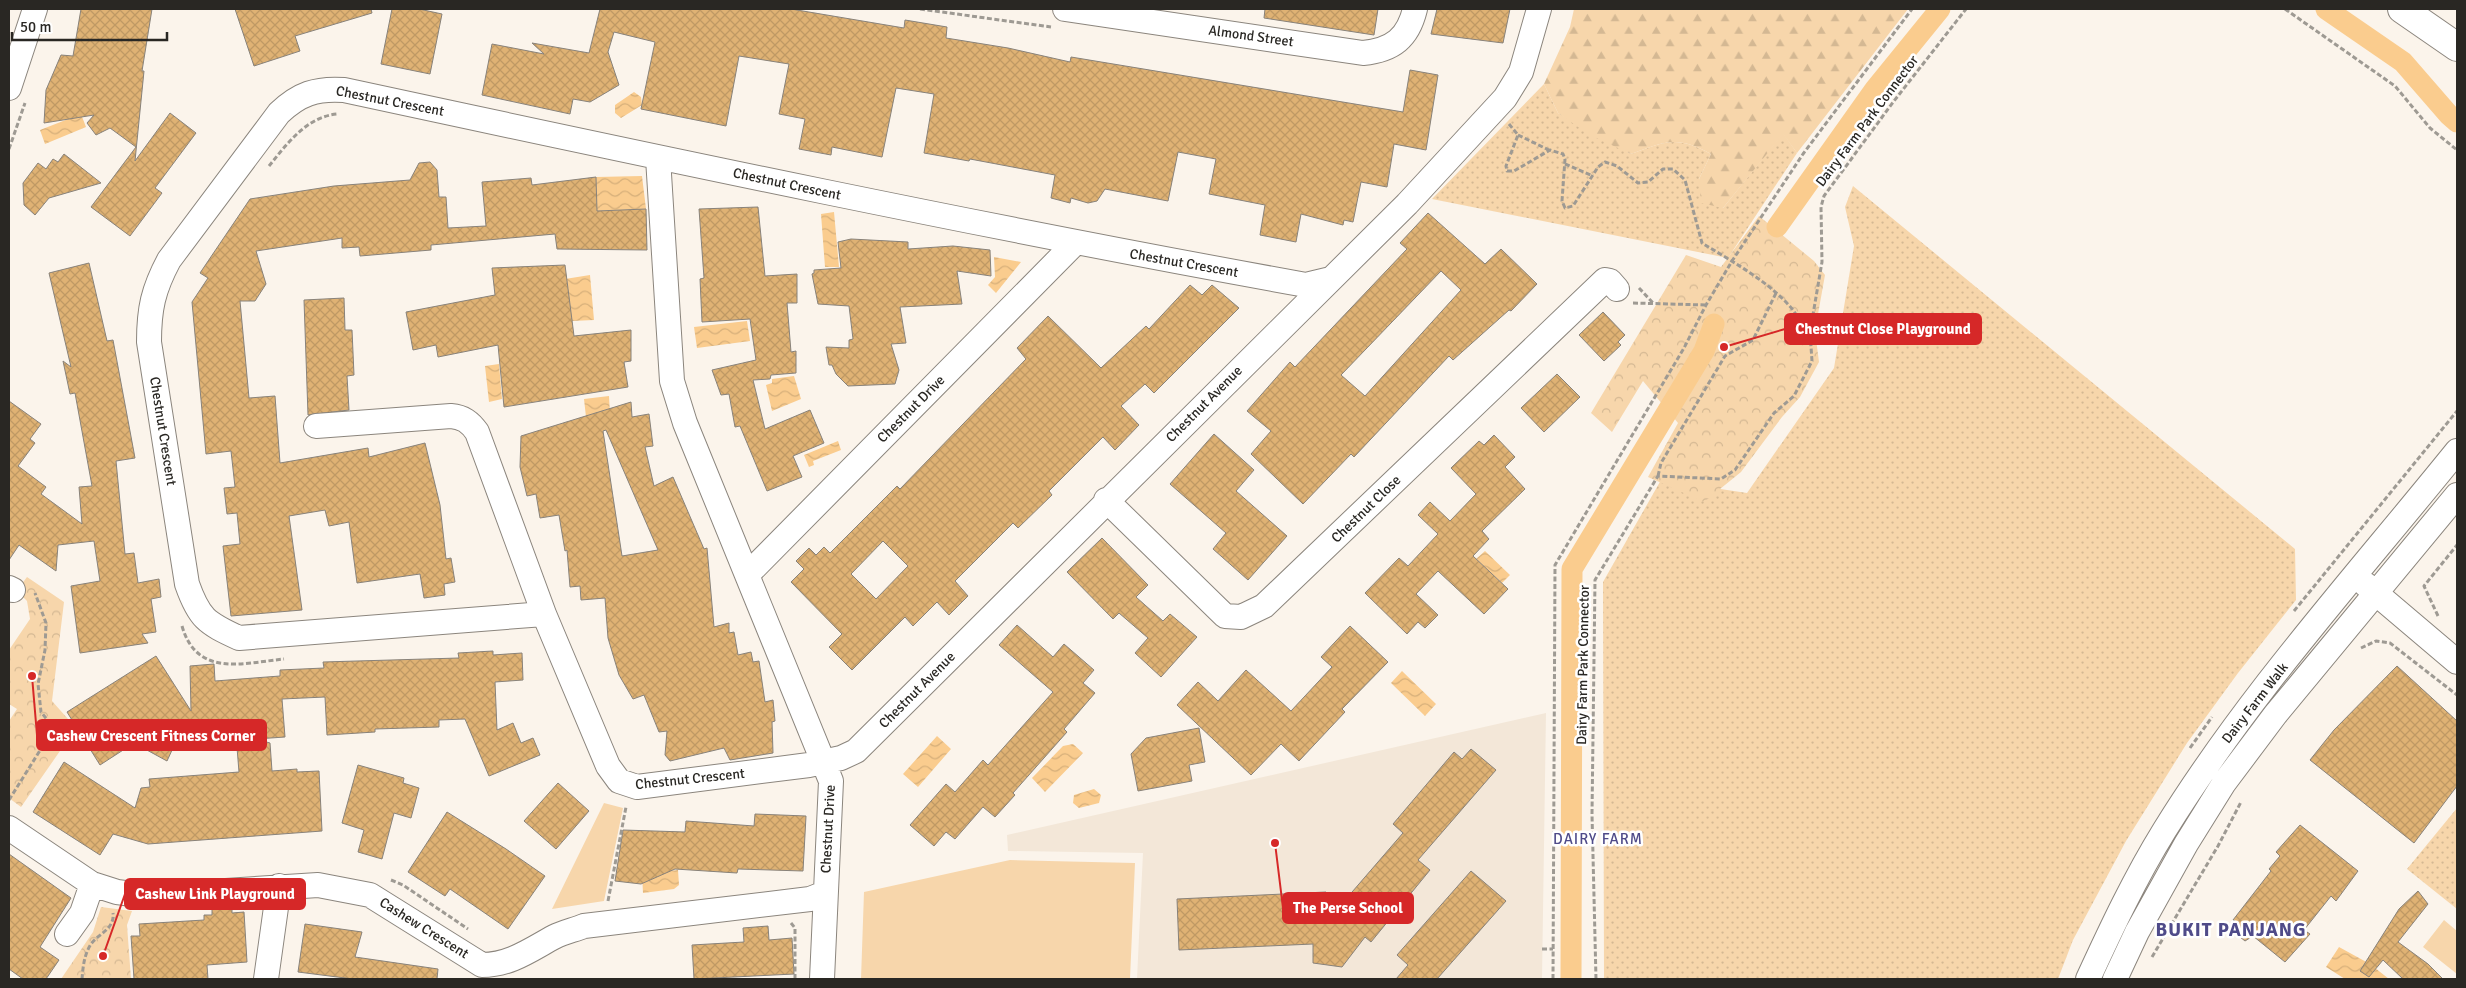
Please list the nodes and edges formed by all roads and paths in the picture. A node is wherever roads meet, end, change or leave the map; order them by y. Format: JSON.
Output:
{"nodes":[{"id":1,"x":34,"y":9,"type":"edge"},
{"id":2,"x":1065,"y":9,"type":"edge"},
{"id":3,"x":1415,"y":9,"type":"edge"},
{"id":4,"x":1540,"y":9,"type":"edge"},
{"id":5,"x":1912,"y":9,"type":"edge"},
{"id":6,"x":1966,"y":9,"type":"edge"},
{"id":7,"x":2285,"y":9,"type":"edge"},
{"id":8,"x":2402,"y":9,"type":"edge"},
{"id":9,"x":2457,"y":48,"type":"edge"},
{"id":10,"x":9,"y":88,"type":"edge"},
{"id":11,"x":347,"y":113,"type":"dead end"},
{"id":12,"x":1506,"y":119,"type":"dead end"},
{"id":13,"x":1518,"y":135,"type":"junction"},
{"id":14,"x":1550,"y":150,"type":"junction"},
{"id":15,"x":2457,"y":150,"type":"edge"},
{"id":16,"x":658,"y":158,"type":"junction"},
{"id":17,"x":1565,"y":164,"type":"junction"},
{"id":18,"x":268,"y":168,"type":"dead end"},
{"id":19,"x":1593,"y":176,"type":"junction"},
{"id":20,"x":1075,"y":244,"type":"junction"},
{"id":21,"x":1732,"y":261,"type":"junction"},
{"id":22,"x":1331,"y":279,"type":"junction"},
{"id":23,"x":1629,"y":292,"type":"junction"},
{"id":24,"x":1776,"y":293,"type":"junction"},
{"id":25,"x":1654,"y":304,"type":"junction"},
{"id":26,"x":1706,"y":305,"type":"junction"},
{"id":27,"x":1811,"y":348,"type":"junction"},
{"id":28,"x":316,"y":426,"type":"dead end"},
{"id":29,"x":2457,"y":451,"type":"edge"},
{"id":30,"x":1658,"y":476,"type":"junction"},
{"id":31,"x":2457,"y":495,"type":"edge"},
{"id":32,"x":1106,"y":500,"type":"junction"},
{"id":33,"x":2457,"y":544,"type":"edge"},
{"id":34,"x":747,"y":575,"type":"junction"},
{"id":35,"x":2356,"y":576,"type":"junction"},
{"id":36,"x":2377,"y":594,"type":"junction"},
{"id":37,"x":37,"y":598,"type":"dead end"},
{"id":38,"x":544,"y":614,"type":"junction"},
{"id":39,"x":2444,"y":622,"type":"dead end"},
{"id":40,"x":181,"y":624,"type":"dead end"},
{"id":41,"x":2357,"y":652,"type":"dead end"},
{"id":42,"x":290,"y":658,"type":"dead end"},
{"id":43,"x":2457,"y":662,"type":"edge"},
{"id":44,"x":2457,"y":695,"type":"edge"},
{"id":45,"x":824,"y":762,"type":"junction"},
{"id":46,"x":2243,"y":798,"type":"dead end"},
{"id":47,"x":9,"y":800,"type":"edge"},
{"id":48,"x":627,"y":801,"type":"dead end"},
{"id":49,"x":9,"y":828,"type":"edge"},
{"id":50,"x":385,"y":878,"type":"dead end"},
{"id":51,"x":92,"y":884,"type":"junction"},
{"id":52,"x":279,"y":886,"type":"junction"},
{"id":53,"x":825,"y":893,"type":"junction"},
{"id":54,"x":112,"y":907,"type":"dead end"},
{"id":55,"x":606,"y":909,"type":"dead end"},
{"id":56,"x":790,"y":921,"type":"dead end"},
{"id":57,"x":474,"y":933,"type":"dead end"},
{"id":58,"x":67,"y":934,"type":"dead end"},
{"id":59,"x":1553,"y":949,"type":"junction"},
{"id":60,"x":1542,"y":950,"type":"dead end"},
{"id":61,"x":2147,"y":965,"type":"dead end"},
{"id":62,"x":497,"y":972,"type":"edge"},
{"id":63,"x":82,"y":979,"type":"edge"},
{"id":64,"x":266,"y":979,"type":"edge"},
{"id":65,"x":795,"y":979,"type":"edge"},
{"id":66,"x":822,"y":979,"type":"edge"},
{"id":67,"x":1553,"y":979,"type":"edge"},
{"id":68,"x":1596,"y":979,"type":"edge"},
{"id":69,"x":2088,"y":979,"type":"edge"},
{"id":70,"x":2115,"y":979,"type":"edge"}],
"edges":[{"from":1,"to":10,"type":"street"},
{"from":2,"to":3,"type":"street","name":"Almond Street"},
{"from":4,"to":22,"type":"street","name":"Chestnut Avenue"},
{"from":5,"to":21,"type":"path"},
{"from":6,"to":27,"type":"path","name":"Dairy Farm Park Connector"},
{"from":7,"to":15,"type":"path"},
{"from":8,"to":9,"type":"main road"},
{"from":11,"to":18,"type":"path"},
{"from":12,"to":13,"type":"path"},
{"from":13,"to":14,"type":"path"},
{"from":13,"to":14,"type":"path"},
{"from":14,"to":17,"type":"path"},
{"from":16,"to":20,"type":"street","name":"Chestnut Crescent"},
{"from":16,"to":34,"type":"street","name":"Chestnut Drive"},
{"from":16,"to":38,"type":"street","name":"Chestnut Crescent"},
{"from":17,"to":19,"type":"path"},
{"from":17,"to":19,"type":"path"},
{"from":19,"to":21,"type":"path"},
{"from":20,"to":22,"type":"street","name":"Chestnut Crescent"},
{"from":20,"to":34,"type":"street","name":"Chestnut Drive"},
{"from":21,"to":24,"type":"path"},
{"from":21,"to":26,"type":"path"},
{"from":22,"to":32,"type":"street","name":"Chestnut Avenue"},
{"from":23,"to":25,"type":"path"},
{"from":23,"to":25,"type":"path"},
{"from":23,"to":32,"type":"street","name":"Chestnut Close"},
{"from":24,"to":27,"type":"path"},
{"from":24,"to":30,"type":"path"},
{"from":25,"to":26,"type":"path"},
{"from":26,"to":59,"type":"path"},
{"from":27,"to":30,"type":"path","name":"Dairy Farm Park Connector"},
{"from":28,"to":38,"type":"street","name":"Chestnut Crescent"},
{"from":29,"to":35,"type":"street","name":"Dairy Farm Walk"},
{"from":30,"to":68,"type":"path","name":"Dairy Farm Park Connector"},
{"from":31,"to":36,"type":"street","name":"Dairy Farm Walk"},
{"from":32,"to":45,"type":"street","name":"Chestnut Avenue"},
{"from":33,"to":39,"type":"path"},
{"from":34,"to":45,"type":"street","name":"Chestnut Drive"},
{"from":35,"to":36,"type":"street"},
{"from":35,"to":69,"type":"street","name":"Dairy Farm Walk"},
{"from":36,"to":43,"type":"street"},
{"from":36,"to":70,"type":"street","name":"Dairy Farm Walk"},
{"from":37,"to":47,"type":"path"},
{"from":38,"to":45,"type":"street","name":"Chestnut Crescent"},
{"from":40,"to":42,"type":"path"},
{"from":41,"to":44,"type":"path"},
{"from":45,"to":53,"type":"street","name":"Chestnut Drive"},
{"from":46,"to":61,"type":"path"},
{"from":48,"to":55,"type":"path"},
{"from":49,"to":51,"type":"street","name":"Cashew Crescent"},
{"from":50,"to":57,"type":"path"},
{"from":51,"to":52,"type":"street","name":"Cashew Crescent"},
{"from":51,"to":58,"type":"street"},
{"from":52,"to":62,"type":"street","name":"Cashew Crescent"},
{"from":52,"to":64,"type":"street"},
{"from":53,"to":62,"type":"street","name":"Cashew Crescent"},
{"from":53,"to":66,"type":"street","name":"Chestnut Drive"},
{"from":54,"to":63,"type":"path"},
{"from":56,"to":65,"type":"path"},
{"from":59,"to":60,"type":"path"},
{"from":59,"to":67,"type":"path"}]}
